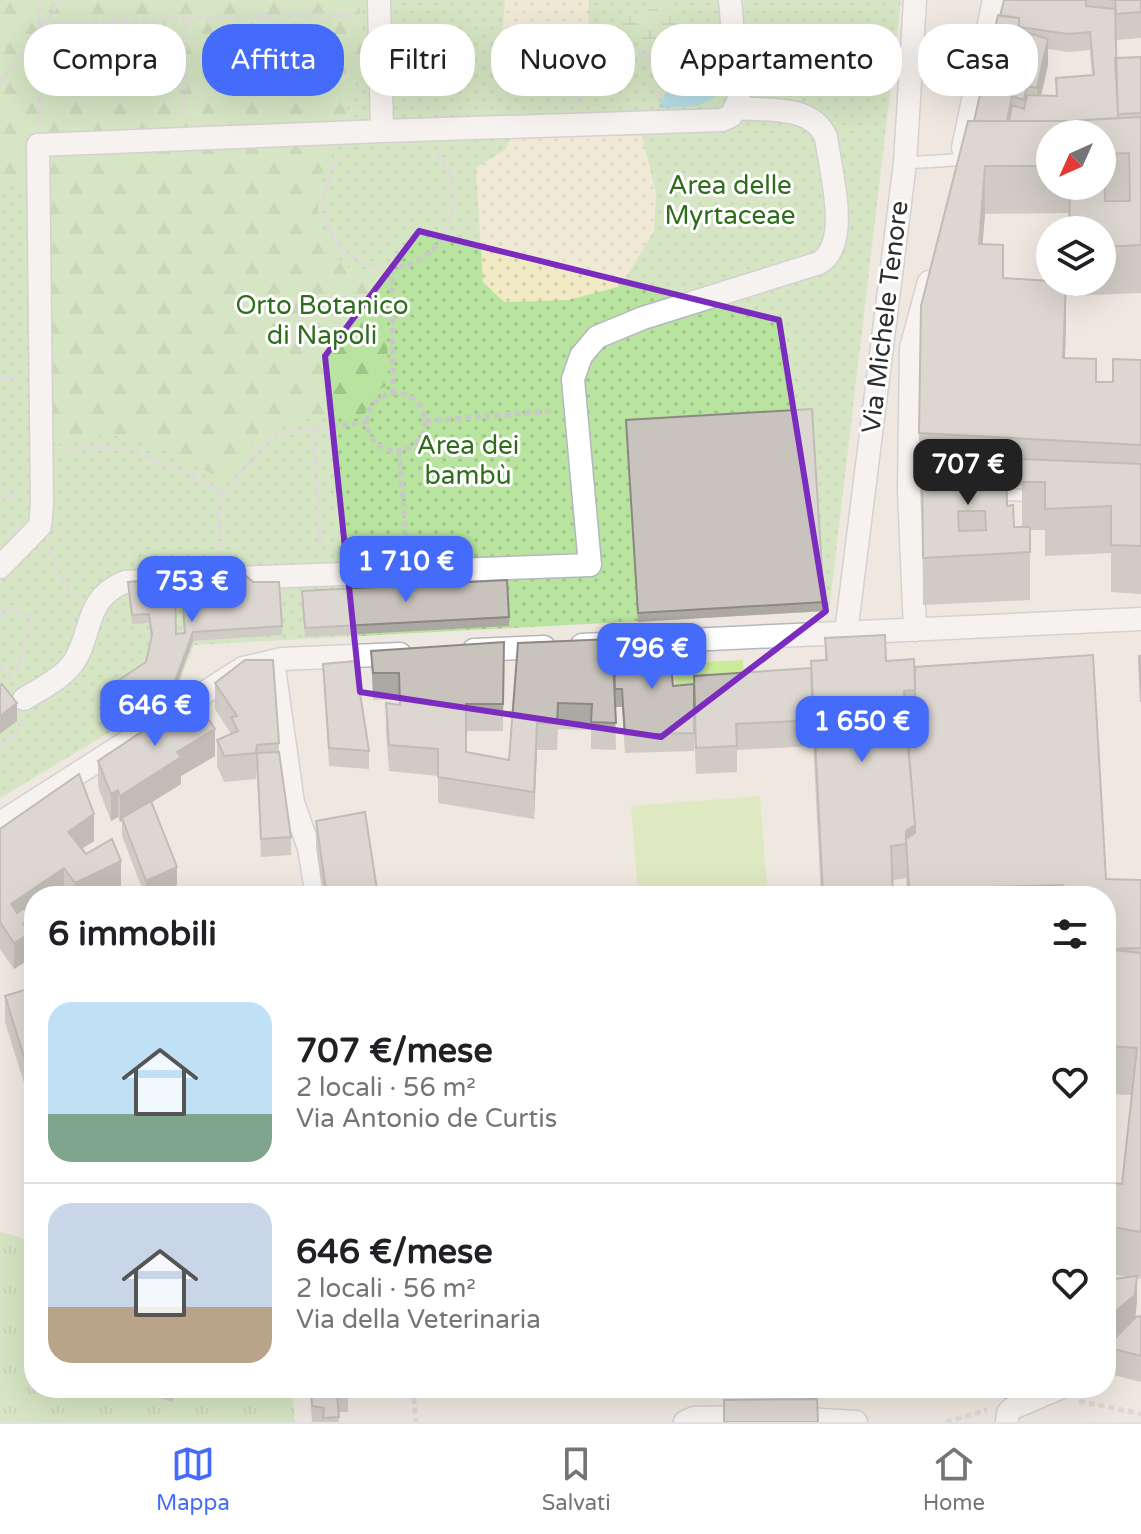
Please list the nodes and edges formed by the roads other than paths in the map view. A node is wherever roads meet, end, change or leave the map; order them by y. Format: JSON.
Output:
{"nodes":[{"id":1,"x":730,"y":0,"type":"edge"},
{"id":2,"x":915,"y":0,"type":"edge"},
{"id":3,"x":994,"y":0,"type":"edge"},
{"id":4,"x":380,"y":7,"type":"edge"},
{"id":5,"x":735,"y":108,"type":"junction"},
{"id":6,"x":382,"y":131,"type":"junction"},
{"id":7,"x":968,"y":159,"type":"junction"},
{"id":8,"x":905,"y":163,"type":"junction"},
{"id":9,"x":953,"y":189,"type":"edge"},
{"id":10,"x":934,"y":261,"type":"edge"},
{"id":11,"x":881,"y":346,"type":"junction"},
{"id":12,"x":911,"y":348,"type":"junction"},
{"id":13,"x":984,"y":494,"type":"edge"},
{"id":14,"x":1044,"y":497,"type":"edge"},
{"id":15,"x":0,"y":567,"type":"edge"},
{"id":16,"x":1131,"y":620,"type":"edge"},
{"id":17,"x":915,"y":630,"type":"junction"},
{"id":18,"x":846,"y":633,"type":"junction"},
{"id":19,"x":454,"y":651,"type":"edge"},
{"id":20,"x":423,"y":653,"type":"edge"},
{"id":21,"x":273,"y":661,"type":"junction"},
{"id":22,"x":18,"y":691,"type":"road end"},
{"id":23,"x":0,"y":823,"type":"edge"},
{"id":24,"x":315,"y":886,"type":"edge"},
{"id":25,"x":1040,"y":1398,"type":"edge"},
{"id":26,"x":685,"y":1422,"type":"edge"},
{"id":27,"x":856,"y":1422,"type":"edge"},
{"id":28,"x":1007,"y":1422,"type":"edge"}],
"edges":[{"from":1,"to":5,"type":"street"},
{"from":2,"to":8,"type":"street","name":"Via Michele Tenore"},
{"from":3,"to":7,"type":"street"},
{"from":4,"to":6,"type":"street"},
{"from":5,"to":6,"type":"street"},
{"from":5,"to":22,"type":"street"},
{"from":6,"to":15,"type":"street"},
{"from":7,"to":8,"type":"lane"},
{"from":7,"to":9,"type":"street"},
{"from":8,"to":11,"type":"street","name":"Via Michele Tenore"},
{"from":10,"to":12,"type":"street"},
{"from":11,"to":12,"type":"street"},
{"from":11,"to":18,"type":"street","name":"Via Michele Tenore"},
{"from":12,"to":17,"type":"street"},
{"from":13,"to":14,"type":"lane"},
{"from":16,"to":17,"type":"street"},
{"from":17,"to":18,"type":"street"},
{"from":18,"to":19,"type":"street"},
{"from":20,"to":21,"type":"street"},
{"from":21,"to":23,"type":"street"},
{"from":21,"to":24,"type":"street"},
{"from":25,"to":28,"type":"street"},
{"from":26,"to":27,"type":"street"}]}
